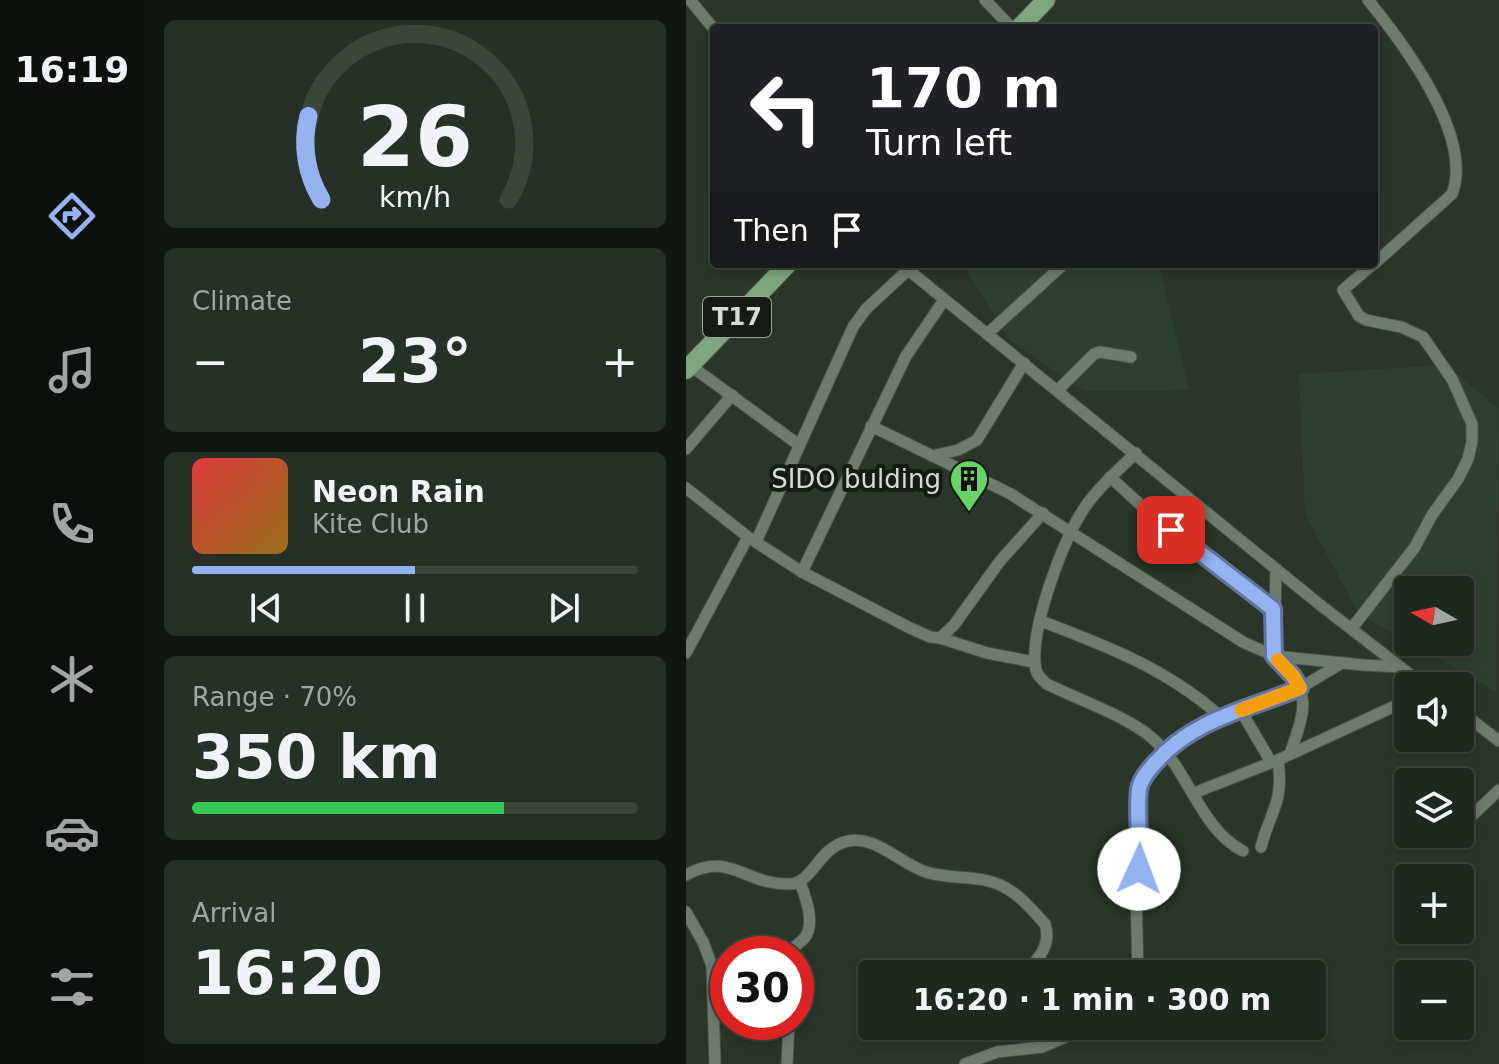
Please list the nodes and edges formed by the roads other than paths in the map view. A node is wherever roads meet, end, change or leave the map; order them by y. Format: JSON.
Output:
{"nodes":[{"id":1,"x":690,"y":0,"type":"edge"},
{"id":2,"x":985,"y":0,"type":"edge"},
{"id":3,"x":1046,"y":0,"type":"edge"},
{"id":4,"x":1368,"y":0,"type":"edge"},
{"id":5,"x":710,"y":24,"type":"edge"},
{"id":6,"x":1008,"y":24,"type":"edge"},
{"id":7,"x":1023,"y":24,"type":"edge"},
{"id":8,"x":1378,"y":260,"type":"edge"},
{"id":9,"x":784,"y":268,"type":"edge"},
{"id":10,"x":904,"y":268,"type":"edge"},
{"id":11,"x":906,"y":268,"type":"edge"},
{"id":12,"x":1060,"y":268,"type":"edge"},
{"id":13,"x":1369,"y":268,"type":"edge"},
{"id":14,"x":944,"y":300,"type":"junction"},
{"id":15,"x":987,"y":334,"type":"junction"},
{"id":16,"x":1131,"y":357,"type":"dead end"},
{"id":17,"x":1024,"y":363,"type":"junction"},
{"id":18,"x":688,"y":368,"type":"edge"},
{"id":19,"x":1058,"y":390,"type":"junction"},
{"id":20,"x":732,"y":395,"type":"junction"},
{"id":21,"x":871,"y":426,"type":"junction"},
{"id":22,"x":799,"y":445,"type":"junction"},
{"id":23,"x":686,"y":449,"type":"edge"},
{"id":24,"x":1136,"y":453,"type":"junction"},
{"id":25,"x":932,"y":456,"type":"junction"},
{"id":26,"x":1110,"y":477,"type":"junction"},
{"id":27,"x":686,"y":488,"type":"edge"},
{"id":28,"x":1043,"y":513,"type":"junction"},
{"id":29,"x":1071,"y":531,"type":"junction"},
{"id":30,"x":752,"y":540,"type":"junction"},
{"id":31,"x":1276,"y":569,"type":"junction"},
{"id":32,"x":802,"y":572,"type":"junction"},
{"id":33,"x":1273,"y":609,"type":"junction"},
{"id":34,"x":1041,"y":621,"type":"junction"},
{"id":35,"x":1352,"y":628,"type":"junction"},
{"id":36,"x":940,"y":638,"type":"junction"},
{"id":37,"x":686,"y":653,"type":"edge"},
{"id":38,"x":1274,"y":656,"type":"junction"},
{"id":39,"x":1034,"y":662,"type":"junction"},
{"id":40,"x":1344,"y":662,"type":"junction"},
{"id":41,"x":1400,"y":667,"type":"junction"},
{"id":42,"x":1407,"y":672,"type":"edge"},
{"id":43,"x":1300,"y":688,"type":"junction"},
{"id":44,"x":1394,"y":706,"type":"edge"},
{"id":45,"x":1241,"y":711,"type":"junction"},
{"id":46,"x":1220,"y":716,"type":"junction"},
{"id":47,"x":1474,"y":722,"type":"edge"},
{"id":48,"x":1499,"y":741,"type":"edge"},
{"id":49,"x":1165,"y":752,"type":"junction"},
{"id":50,"x":1290,"y":754,"type":"junction"},
{"id":51,"x":1274,"y":761,"type":"junction"},
{"id":52,"x":1499,"y":790,"type":"edge"},
{"id":53,"x":1194,"y":793,"type":"junction"},
{"id":54,"x":1474,"y":814,"type":"edge"},
{"id":55,"x":1261,"y":847,"type":"dead end"},
{"id":56,"x":1243,"y":851,"type":"dead end"},
{"id":57,"x":686,"y":875,"type":"edge"},
{"id":58,"x":800,"y":882,"type":"junction"},
{"id":59,"x":686,"y":912,"type":"edge"},
{"id":60,"x":805,"y":936,"type":"edge"},
{"id":61,"x":1035,"y":960,"type":"edge"},
{"id":62,"x":1137,"y":960,"type":"edge"},
{"id":63,"x":788,"y":1040,"type":"edge"},
{"id":64,"x":1059,"y":1040,"type":"edge"},
{"id":65,"x":715,"y":1064,"type":"edge"},
{"id":66,"x":787,"y":1064,"type":"edge"},
{"id":67,"x":965,"y":1064,"type":"edge"}],
"edges":[{"from":1,"to":5,"type":"street"},
{"from":2,"to":6,"type":"street"},
{"from":3,"to":7,"type":"main road"},
{"from":4,"to":8,"type":"street"},
{"from":9,"to":18,"type":"main road","number":"T17"},
{"from":10,"to":22,"type":"street"},
{"from":11,"to":14,"type":"street"},
{"from":12,"to":15,"type":"street"},
{"from":13,"to":35,"type":"street"},
{"from":14,"to":15,"type":"street"},
{"from":14,"to":21,"type":"street"},
{"from":15,"to":17,"type":"street"},
{"from":16,"to":19,"type":"street"},
{"from":17,"to":19,"type":"street"},
{"from":17,"to":25,"type":"street"},
{"from":18,"to":20,"type":"street"},
{"from":19,"to":24,"type":"street"},
{"from":20,"to":22,"type":"street"},
{"from":20,"to":23,"type":"street"},
{"from":21,"to":25,"type":"street"},
{"from":21,"to":32,"type":"street"},
{"from":22,"to":30,"type":"street"},
{"from":24,"to":26,"type":"street"},
{"from":24,"to":31,"type":"street"},
{"from":25,"to":28,"type":"street"},
{"from":26,"to":29,"type":"street"},
{"from":26,"to":33,"type":"street"},
{"from":27,"to":30,"type":"street"},
{"from":28,"to":29,"type":"street"},
{"from":28,"to":36,"type":"street"},
{"from":29,"to":34,"type":"street"},
{"from":29,"to":38,"type":"street"},
{"from":30,"to":32,"type":"street"},
{"from":30,"to":37,"type":"street"},
{"from":31,"to":33,"type":"street"},
{"from":31,"to":35,"type":"street"},
{"from":32,"to":36,"type":"street"},
{"from":33,"to":38,"type":"street"},
{"from":34,"to":39,"type":"street"},
{"from":34,"to":46,"type":"street"},
{"from":35,"to":41,"type":"street"},
{"from":36,"to":39,"type":"street"},
{"from":38,"to":40,"type":"street"},
{"from":38,"to":43,"type":"street"},
{"from":39,"to":49,"type":"street"},
{"from":40,"to":41,"type":"street"},
{"from":40,"to":43,"type":"street"},
{"from":41,"to":42,"type":"street"},
{"from":43,"to":45,"type":"street"},
{"from":43,"to":50,"type":"street"},
{"from":44,"to":50,"type":"street"},
{"from":45,"to":46,"type":"street"},
{"from":45,"to":51,"type":"street"},
{"from":46,"to":49,"type":"street"},
{"from":47,"to":48,"type":"street"},
{"from":49,"to":53,"type":"street"},
{"from":49,"to":62,"type":"street"},
{"from":50,"to":51,"type":"street"},
{"from":51,"to":53,"type":"street"},
{"from":51,"to":55,"type":"street"},
{"from":52,"to":54,"type":"street"},
{"from":53,"to":56,"type":"street"},
{"from":57,"to":58,"type":"street"},
{"from":58,"to":60,"type":"street"},
{"from":58,"to":61,"type":"street"},
{"from":59,"to":65,"type":"street"},
{"from":63,"to":66,"type":"street"},
{"from":64,"to":67,"type":"street"}]}
